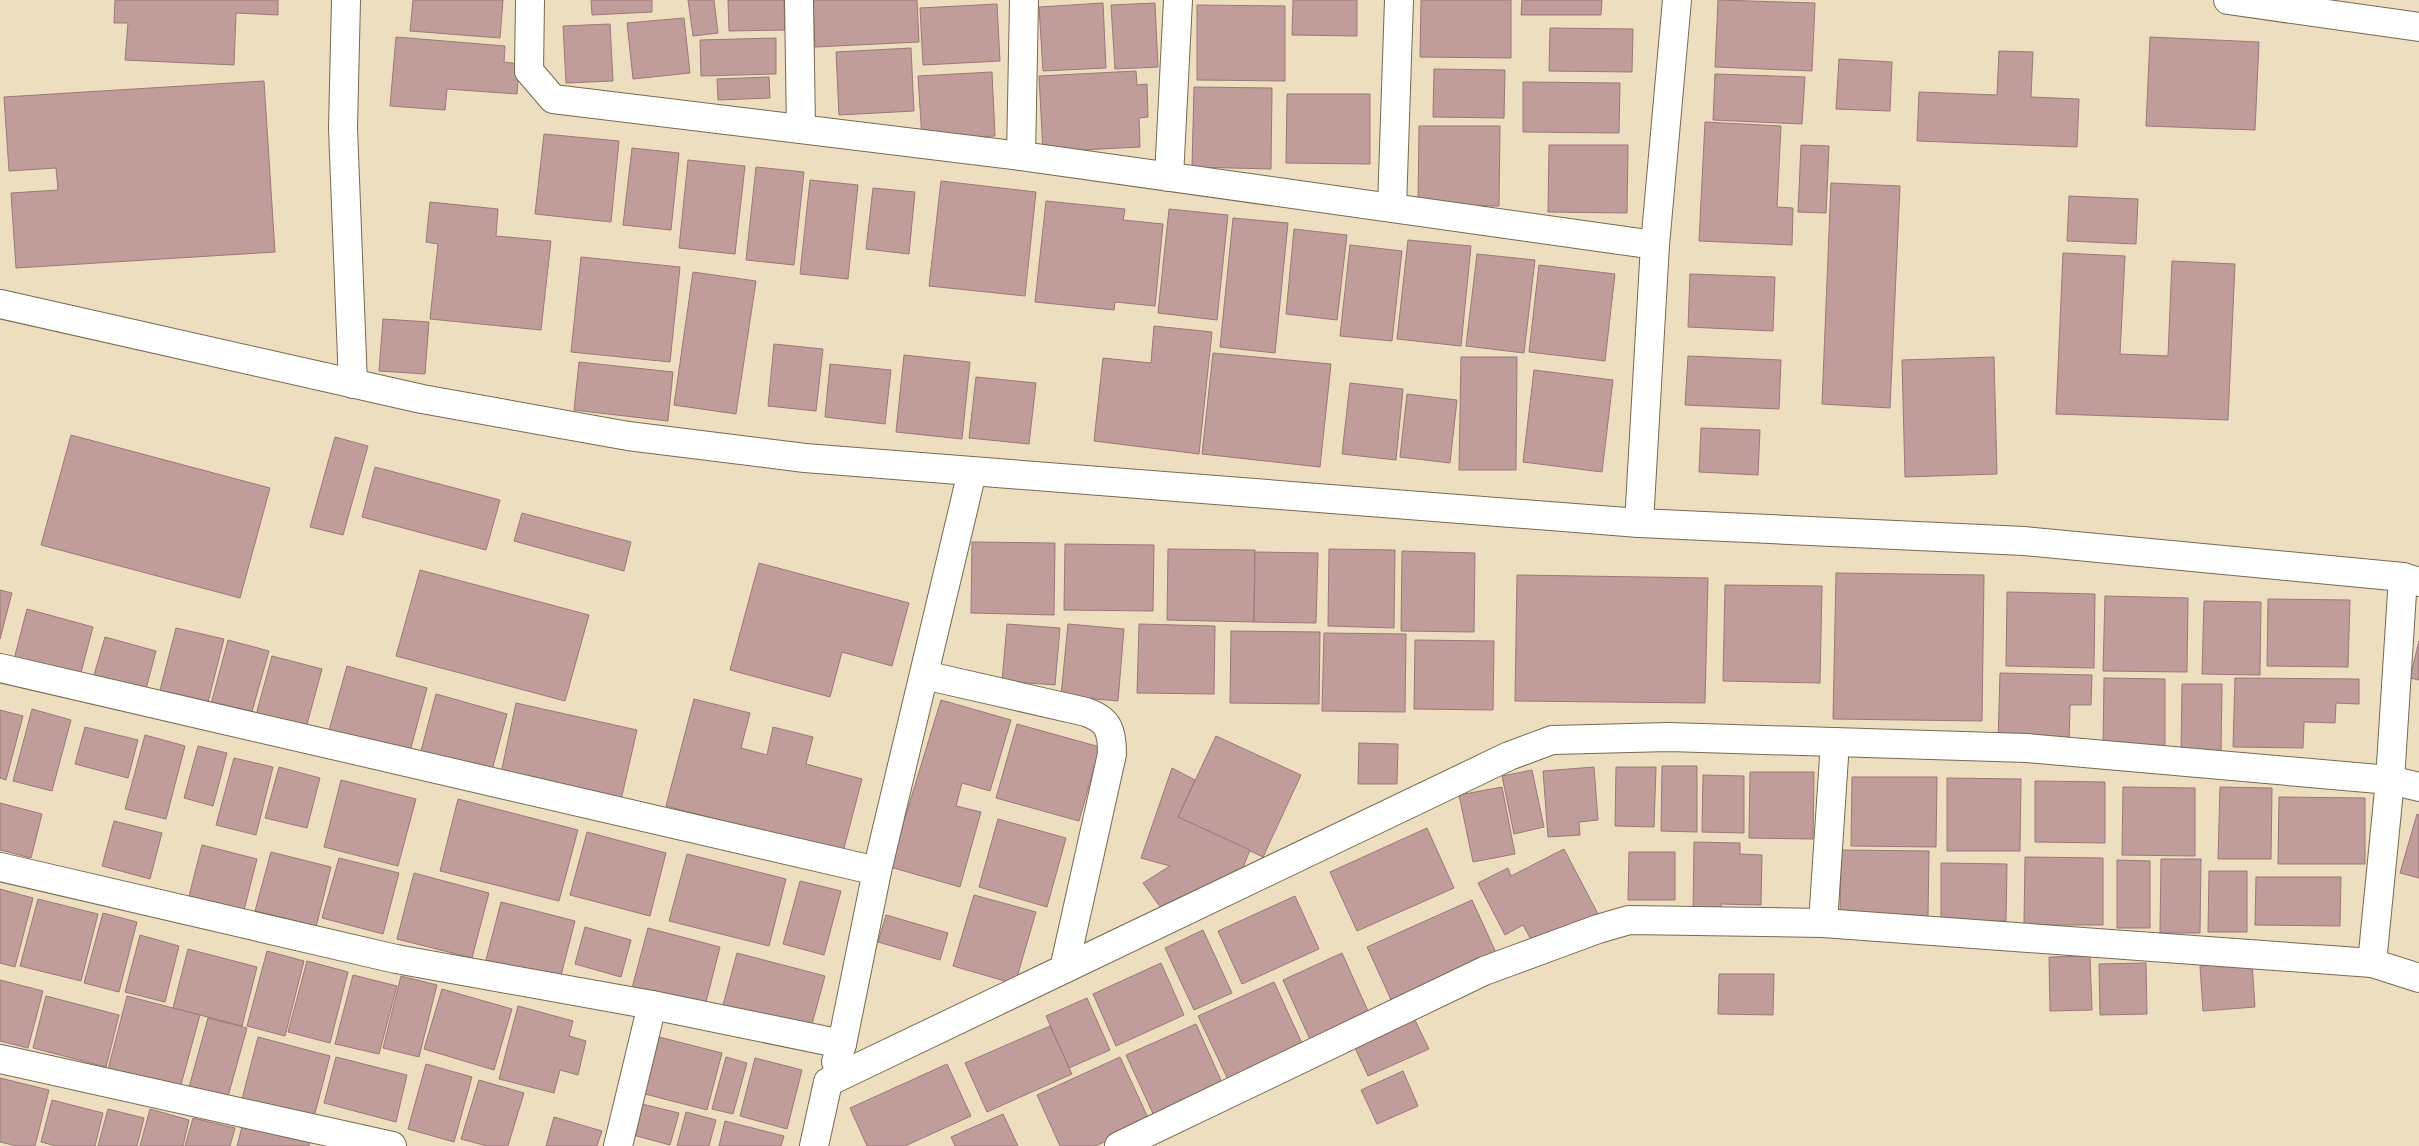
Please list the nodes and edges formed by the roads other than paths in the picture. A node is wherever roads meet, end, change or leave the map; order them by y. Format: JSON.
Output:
{"nodes":[{"id":1,"x":346,"y":0,"type":"edge"},
{"id":2,"x":530,"y":0,"type":"edge"},
{"id":3,"x":799,"y":0,"type":"edge"},
{"id":4,"x":1024,"y":0,"type":"edge"},
{"id":5,"x":1178,"y":0,"type":"edge"},
{"id":6,"x":1399,"y":0,"type":"edge"},
{"id":7,"x":1677,"y":0,"type":"edge"},
{"id":8,"x":2228,"y":0,"type":"edge"},
{"id":9,"x":2419,"y":27,"type":"edge"},
{"id":10,"x":801,"y":129,"type":"junction"},
{"id":11,"x":1021,"y":156,"type":"junction"},
{"id":12,"x":1169,"y":177,"type":"junction"},
{"id":13,"x":1392,"y":207,"type":"junction"},
{"id":14,"x":1655,"y":245,"type":"junction"},
{"id":15,"x":0,"y":304,"type":"edge"},
{"id":16,"x":354,"y":384,"type":"junction"},
{"id":17,"x":972,"y":472,"type":"junction"},
{"id":18,"x":1638,"y":523,"type":"junction"},
{"id":19,"x":2411,"y":580,"type":"edge"},
{"id":20,"x":0,"y":668,"type":"edge"},
{"id":21,"x":924,"y":675,"type":"junction"},
{"id":22,"x":1835,"y":742,"type":"junction"},
{"id":23,"x":2390,"y":780,"type":"junction"},
{"id":24,"x":2419,"y":787,"type":"edge"},
{"id":25,"x":0,"y":867,"type":"edge"},
{"id":26,"x":877,"y":870,"type":"junction"},
{"id":27,"x":1823,"y":923,"type":"junction"},
{"id":28,"x":2372,"y":963,"type":"junction"},
{"id":29,"x":1064,"y":969,"type":"junction"},
{"id":30,"x":2419,"y":978,"type":"edge"},
{"id":31,"x":652,"y":1005,"type":"junction"},
{"id":32,"x":842,"y":1044,"type":"junction"},
{"id":33,"x":0,"y":1060,"type":"edge"},
{"id":34,"x":828,"y":1082,"type":"junction"},
{"id":35,"x":392,"y":1146,"type":"edge"},
{"id":36,"x":618,"y":1146,"type":"edge"},
{"id":37,"x":814,"y":1146,"type":"edge"},
{"id":38,"x":1119,"y":1146,"type":"edge"}],
"edges":[{"from":1,"to":16,"type":"street"},
{"from":2,"to":10,"type":"street"},
{"from":3,"to":10,"type":"street"},
{"from":4,"to":11,"type":"street"},
{"from":5,"to":12,"type":"street"},
{"from":6,"to":13,"type":"street"},
{"from":7,"to":14,"type":"street"},
{"from":8,"to":9,"type":"street"},
{"from":10,"to":11,"type":"street"},
{"from":11,"to":12,"type":"street"},
{"from":12,"to":13,"type":"street"},
{"from":13,"to":14,"type":"street"},
{"from":14,"to":18,"type":"street"},
{"from":15,"to":16,"type":"street"},
{"from":16,"to":17,"type":"street"},
{"from":17,"to":18,"type":"street"},
{"from":17,"to":21,"type":"street"},
{"from":18,"to":19,"type":"street"},
{"from":19,"to":23,"type":"street"},
{"from":20,"to":26,"type":"street"},
{"from":21,"to":26,"type":"street"},
{"from":21,"to":29,"type":"street"},
{"from":22,"to":23,"type":"street"},
{"from":22,"to":27,"type":"street"},
{"from":22,"to":29,"type":"street"},
{"from":23,"to":24,"type":"street"},
{"from":23,"to":28,"type":"street"},
{"from":25,"to":31,"type":"street"},
{"from":26,"to":32,"type":"street"},
{"from":27,"to":28,"type":"street"},
{"from":27,"to":38,"type":"street"},
{"from":28,"to":30,"type":"street"},
{"from":29,"to":34,"type":"street"},
{"from":31,"to":32,"type":"street"},
{"from":31,"to":36,"type":"street"},
{"from":32,"to":34,"type":"street"},
{"from":33,"to":35,"type":"street"},
{"from":34,"to":37,"type":"street"}]}
